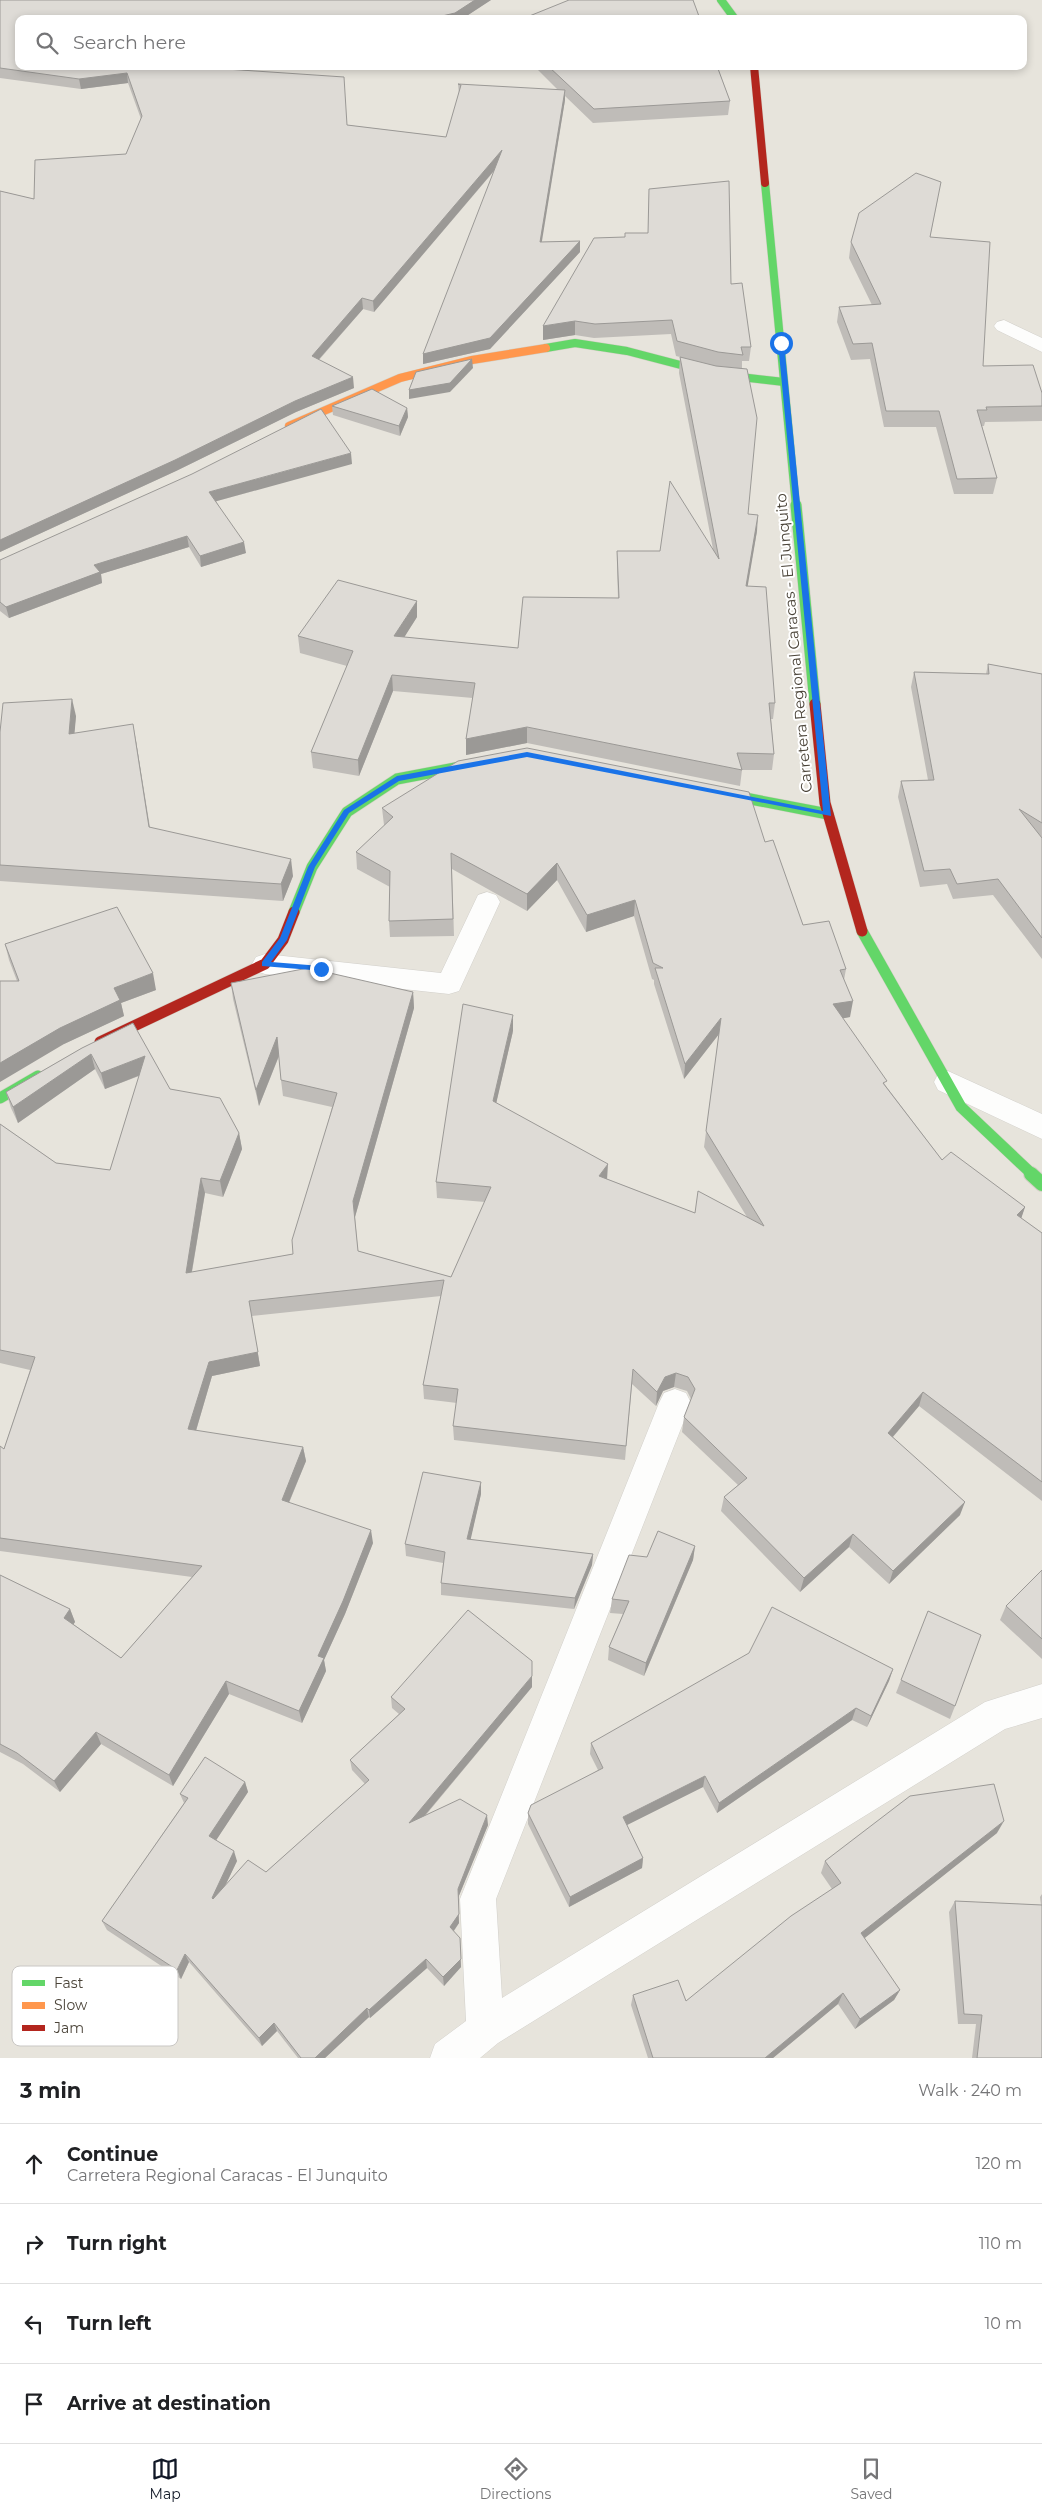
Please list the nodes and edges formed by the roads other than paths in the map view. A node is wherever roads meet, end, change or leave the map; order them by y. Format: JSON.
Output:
{"nodes":[{"id":1,"x":721,"y":0,"type":"edge"},
{"id":2,"x":732,"y":15,"type":"edge"},
{"id":3,"x":754,"y":70,"type":"edge"},
{"id":4,"x":1004,"y":326,"type":"dead end"},
{"id":5,"x":1042,"y":346,"type":"edge"},
{"id":6,"x":784,"y":382,"type":"junction"},
{"id":7,"x":279,"y":431,"type":"edge"},
{"id":8,"x":490,"y":761,"type":"edge"},
{"id":9,"x":702,"y":789,"type":"edge"},
{"id":10,"x":828,"y":814,"type":"junction"},
{"id":11,"x":487,"y":902,"type":"dead end"},
{"id":12,"x":265,"y":964,"type":"junction"},
{"id":13,"x":92,"y":1046,"type":"edge"},
{"id":14,"x":50,"y":1069,"type":"edge"},
{"id":15,"x":948,"y":1082,"type":"junction"},
{"id":16,"x":0,"y":1098,"type":"edge"},
{"id":17,"x":1042,"y":1127,"type":"edge"},
{"id":18,"x":1042,"y":1184,"type":"edge"},
{"id":19,"x":675,"y":1403,"type":"dead end"},
{"id":20,"x":1042,"y":1701,"type":"edge"},
{"id":21,"x":485,"y":2030,"type":"junction"},
{"id":22,"x":449,"y":2058,"type":"edge"}],
"edges":[{"from":1,"to":2,"type":"main road"},
{"from":3,"to":6,"type":"main road","name":"Carretera Regional Caracas - El Junquito"},
{"from":4,"to":5,"type":"street"},
{"from":6,"to":7,"type":"main road"},
{"from":6,"to":10,"type":"main road","name":"Carretera Regional Caracas - El Junquito"},
{"from":8,"to":12,"type":"main road"},
{"from":9,"to":10,"type":"main road"},
{"from":10,"to":15,"type":"main road","name":"Carretera Regional Caracas - El Junquito"},
{"from":11,"to":12,"type":"street"},
{"from":12,"to":13,"type":"main road"},
{"from":14,"to":16,"type":"main road"},
{"from":15,"to":17,"type":"street"},
{"from":15,"to":18,"type":"main road","name":"Carretera Regional Caracas - El Junquito"},
{"from":19,"to":21,"type":"street"},
{"from":20,"to":21,"type":"street"},
{"from":21,"to":22,"type":"street"}]}
